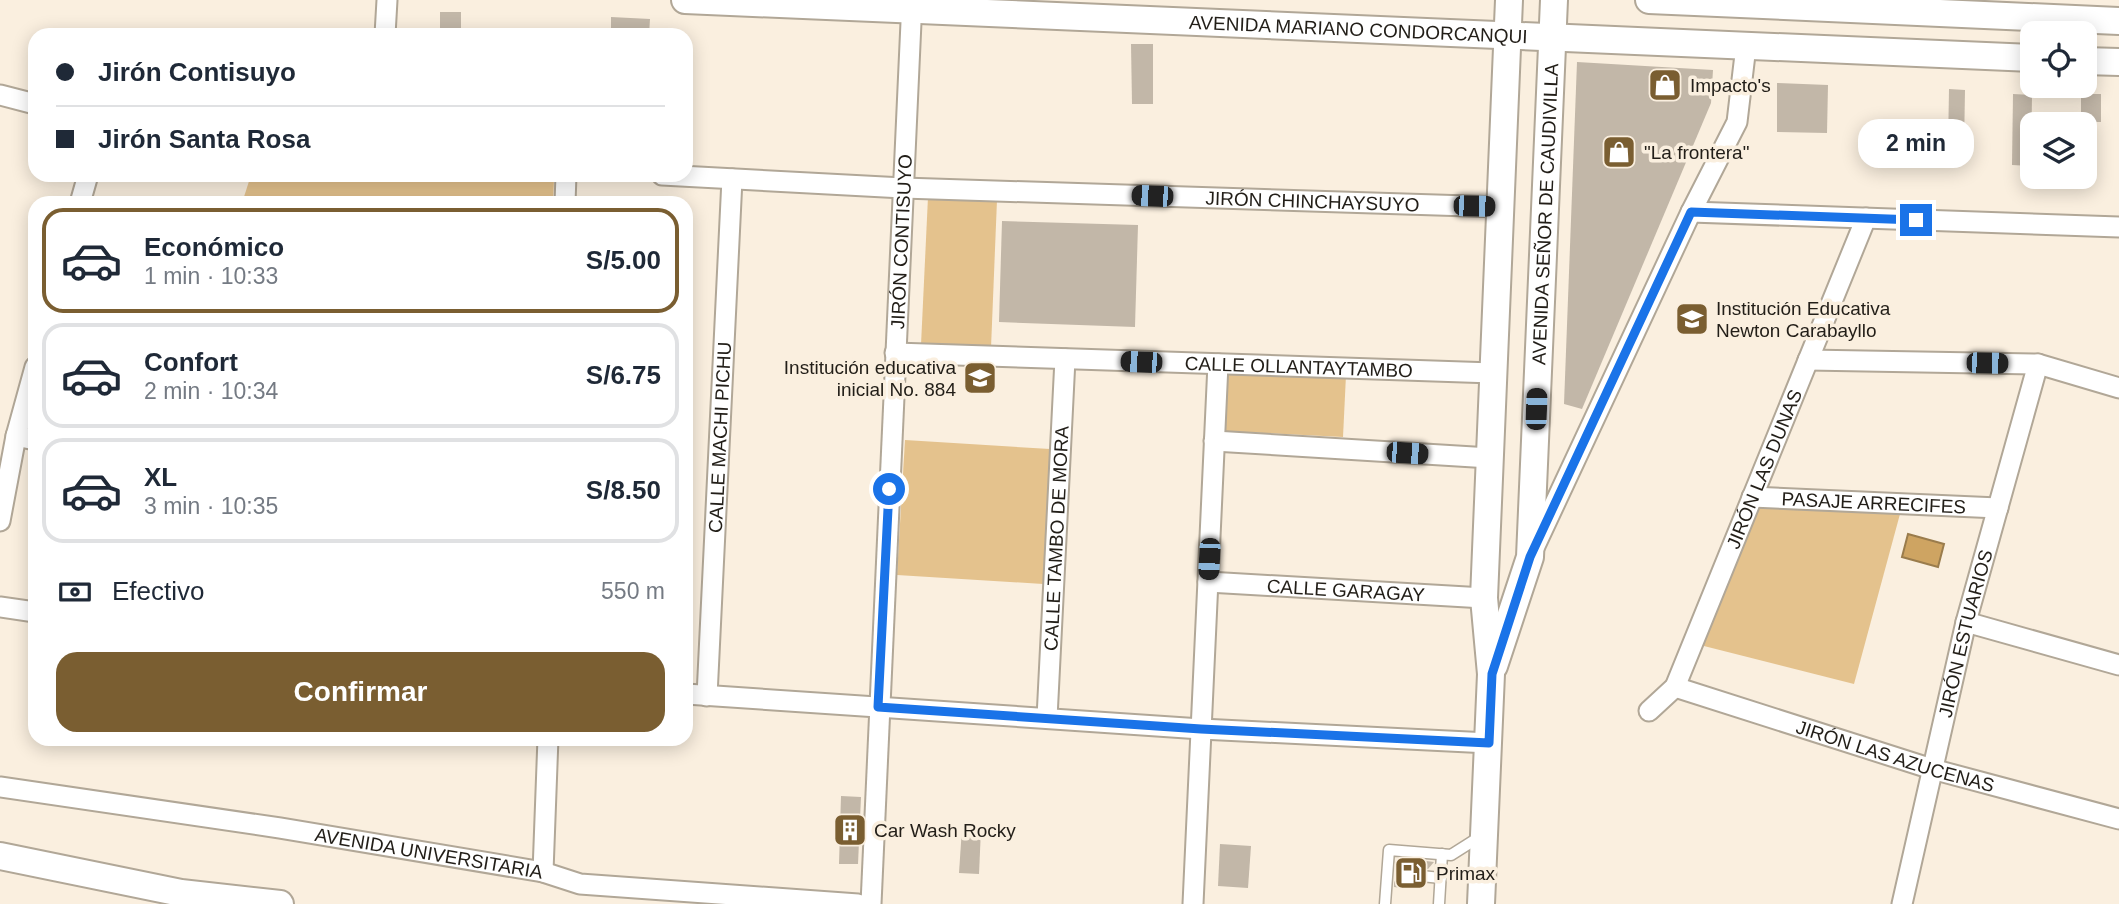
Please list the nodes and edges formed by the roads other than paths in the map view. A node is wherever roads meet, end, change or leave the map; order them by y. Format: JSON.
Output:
{"nodes":[{"id":1,"x":387,"y":0,"type":"edge"},
{"id":2,"x":685,"y":0,"type":"edge"},
{"id":3,"x":1509,"y":0,"type":"edge"},
{"id":4,"x":1554,"y":0,"type":"edge"},
{"id":5,"x":1649,"y":0,"type":"edge"},
{"id":6,"x":912,"y":5,"type":"edge"},
{"id":7,"x":2119,"y":20,"type":"edge"},
{"id":8,"x":385,"y":28,"type":"edge"},
{"id":9,"x":1508,"y":35,"type":"junction"},
{"id":10,"x":1552,"y":37,"type":"junction"},
{"id":11,"x":1746,"y":46,"type":"junction"},
{"id":12,"x":2020,"y":57,"type":"edge"},
{"id":13,"x":2097,"y":61,"type":"edge"},
{"id":14,"x":2119,"y":62,"type":"edge"},
{"id":15,"x":0,"y":94,"type":"edge"},
{"id":16,"x":28,"y":102,"type":"edge"},
{"id":17,"x":693,"y":177,"type":"edge"},
{"id":18,"x":732,"y":179,"type":"junction"},
{"id":19,"x":903,"y":188,"type":"junction"},
{"id":20,"x":1500,"y":207,"type":"junction"},
{"id":21,"x":1691,"y":212,"type":"junction"},
{"id":22,"x":1866,"y":218,"type":"junction"},
{"id":23,"x":2119,"y":227,"type":"edge"},
{"id":24,"x":895,"y":353,"type":"junction"},
{"id":25,"x":1065,"y":359,"type":"junction"},
{"id":26,"x":1808,"y":360,"type":"junction"},
{"id":27,"x":1217,"y":364,"type":"junction"},
{"id":28,"x":2038,"y":364,"type":"junction"},
{"id":29,"x":1493,"y":373,"type":"junction"},
{"id":30,"x":2119,"y":388,"type":"edge"},
{"id":31,"x":28,"y":417,"type":"edge"},
{"id":32,"x":25,"y":438,"type":"edge"},
{"id":33,"x":1214,"y":440,"type":"junction"},
{"id":34,"x":1490,"y":458,"type":"junction"},
{"id":35,"x":1752,"y":498,"type":"junction"},
{"id":36,"x":1997,"y":508,"type":"junction"},
{"id":37,"x":0,"y":522,"type":"edge"},
{"id":38,"x":1530,"y":557,"type":"junction"},
{"id":39,"x":1208,"y":582,"type":"junction"},
{"id":40,"x":1484,"y":598,"type":"junction"},
{"id":41,"x":0,"y":607,"type":"edge"},
{"id":42,"x":28,"y":611,"type":"edge"},
{"id":43,"x":1966,"y":622,"type":"junction"},
{"id":44,"x":2119,"y":663,"type":"edge"},
{"id":45,"x":1492,"y":674,"type":"junction"},
{"id":46,"x":1675,"y":687,"type":"junction"},
{"id":47,"x":693,"y":695,"type":"edge"},
{"id":48,"x":707,"y":696,"type":"junction"},
{"id":49,"x":878,"y":707,"type":"junction"},
{"id":50,"x":1649,"y":711,"type":"dead end"},
{"id":51,"x":1047,"y":718,"type":"junction"},
{"id":52,"x":1201,"y":729,"type":"junction"},
{"id":53,"x":1489,"y":743,"type":"junction"},
{"id":54,"x":548,"y":746,"type":"edge"},
{"id":55,"x":1931,"y":769,"type":"junction"},
{"id":56,"x":0,"y":787,"type":"edge"},
{"id":57,"x":2119,"y":819,"type":"edge"},
{"id":58,"x":1485,"y":833,"type":"junction"},
{"id":59,"x":1442,"y":854,"type":"junction"},
{"id":60,"x":0,"y":856,"type":"edge"},
{"id":61,"x":543,"y":872,"type":"junction"},
{"id":62,"x":1388,"y":874,"type":"junction"},
{"id":63,"x":1399,"y":875,"type":"dead end"},
{"id":64,"x":1421,"y":876,"type":"dead end"},
{"id":65,"x":1441,"y":878,"type":"junction"},
{"id":66,"x":280,"y":904,"type":"edge"},
{"id":67,"x":858,"y":904,"type":"edge"},
{"id":68,"x":871,"y":904,"type":"edge"},
{"id":69,"x":1193,"y":904,"type":"edge"},
{"id":70,"x":1385,"y":904,"type":"edge"},
{"id":71,"x":1439,"y":904,"type":"edge"},
{"id":72,"x":1481,"y":904,"type":"edge"},
{"id":73,"x":1902,"y":904,"type":"edge"}],
"edges":[{"from":1,"to":8,"type":"street"},
{"from":2,"to":6,"type":"main road","name":"AVENIDA MARIANO CONDORCANQUI"},
{"from":3,"to":9,"type":"main road","name":"AVENIDA SEÑOR DE CAUDIVILLA"},
{"from":4,"to":10,"type":"main road","name":"AVENIDA SEÑOR DE CAUDIVILLA"},
{"from":5,"to":7,"type":"main road"},
{"from":6,"to":9,"type":"main road","name":"AVENIDA MARIANO CONDORCANQUI"},
{"from":6,"to":19,"type":"street","name":"JIRÓN CONTISUYO"},
{"from":9,"to":10,"type":"main road","name":"AVENIDA MARIANO CONDORCANQUI"},
{"from":9,"to":20,"type":"main road","name":"AVENIDA SEÑOR DE CAUDIVILLA"},
{"from":10,"to":11,"type":"main road","name":"AVENIDA MARIANO CONDORCANQUI"},
{"from":10,"to":38,"type":"main road","name":"AVENIDA SEÑOR DE CAUDIVILLA"},
{"from":11,"to":12,"type":"main road","name":"AVENIDA MARIANO CONDORCANQUI"},
{"from":11,"to":21,"type":"street"},
{"from":13,"to":14,"type":"main road"},
{"from":15,"to":16,"type":"street"},
{"from":17,"to":18,"type":"street","name":"JIRÓN CHINCHAYSUYO"},
{"from":18,"to":19,"type":"street","name":"JIRÓN CHINCHAYSUYO"},
{"from":18,"to":48,"type":"street","name":"CALLE MACHI PICHU"},
{"from":19,"to":20,"type":"street","name":"JIRÓN CHINCHAYSUYO"},
{"from":19,"to":24,"type":"street","name":"JIRÓN CONTISUYO"},
{"from":20,"to":29,"type":"main road","name":"AVENIDA SEÑOR DE CAUDIVILLA"},
{"from":21,"to":22,"type":"street"},
{"from":21,"to":38,"type":"street"},
{"from":22,"to":23,"type":"street"},
{"from":22,"to":26,"type":"street","name":"JIRÓN LAS DUNAS"},
{"from":24,"to":25,"type":"street","name":"CALLE OLLANTAYTAMBO"},
{"from":24,"to":49,"type":"street","name":"JIRÓN CONTISUYO"},
{"from":25,"to":27,"type":"street","name":"CALLE OLLANTAYTAMBO"},
{"from":25,"to":51,"type":"street","name":"CALLE TAMBO DE MORA"},
{"from":26,"to":28,"type":"street"},
{"from":26,"to":35,"type":"street","name":"JIRÓN LAS DUNAS"},
{"from":27,"to":29,"type":"street","name":"CALLE OLLANTAYTAMBO"},
{"from":27,"to":33,"type":"street"},
{"from":28,"to":30,"type":"street"},
{"from":28,"to":36,"type":"street","name":"JIRÓN ESTUARIOS"},
{"from":29,"to":34,"type":"main road","name":"AVENIDA SEÑOR DE CAUDIVILLA"},
{"from":31,"to":32,"type":"street"},
{"from":32,"to":37,"type":"street"},
{"from":33,"to":34,"type":"street"},
{"from":33,"to":39,"type":"street"},
{"from":34,"to":40,"type":"main road","name":"AVENIDA SEÑOR DE CAUDIVILLA"},
{"from":35,"to":36,"type":"street","name":"PASAJE ARRECIFES"},
{"from":35,"to":46,"type":"street","name":"JIRÓN LAS DUNAS"},
{"from":36,"to":43,"type":"street","name":"JIRÓN ESTUARIOS"},
{"from":38,"to":45,"type":"main road","name":"AVENIDA SEÑOR DE CAUDIVILLA"},
{"from":39,"to":40,"type":"street","name":"CALLE GARAGAY"},
{"from":39,"to":52,"type":"street"},
{"from":40,"to":45,"type":"main road","name":"AVENIDA SEÑOR DE CAUDIVILLA"},
{"from":41,"to":42,"type":"street"},
{"from":43,"to":44,"type":"street"},
{"from":43,"to":55,"type":"street","name":"JIRÓN ESTUARIOS"},
{"from":45,"to":53,"type":"main road","name":"AVENIDA SEÑOR DE CAUDIVILLA"},
{"from":46,"to":50,"type":"street","name":"JIRÓN LAS DUNAS"},
{"from":46,"to":55,"type":"street","name":"JIRÓN LAS AZUCENAS"},
{"from":47,"to":48,"type":"street"},
{"from":48,"to":49,"type":"street"},
{"from":49,"to":51,"type":"street"},
{"from":49,"to":68,"type":"street","name":"JIRÓN CONTISUYO"},
{"from":51,"to":52,"type":"street"},
{"from":52,"to":53,"type":"street"},
{"from":52,"to":69,"type":"street"},
{"from":53,"to":58,"type":"main road","name":"AVENIDA SEÑOR DE CAUDIVILLA"},
{"from":54,"to":61,"type":"street"},
{"from":55,"to":57,"type":"street","name":"JIRÓN LAS AZUCENAS"},
{"from":55,"to":73,"type":"street","name":"JIRÓN ESTUARIOS"},
{"from":56,"to":61,"type":"street","name":"AVENIDA UNIVERSITARIA"},
{"from":58,"to":59,"type":"lane"},
{"from":58,"to":72,"type":"main road","name":"AVENIDA SEÑOR DE CAUDIVILLA"},
{"from":59,"to":62,"type":"lane"},
{"from":59,"to":65,"type":"lane"},
{"from":60,"to":66,"type":"main road"},
{"from":61,"to":67,"type":"street","name":"AVENIDA UNIVERSITARIA"},
{"from":62,"to":63,"type":"lane"},
{"from":62,"to":70,"type":"lane"},
{"from":64,"to":65,"type":"lane"},
{"from":65,"to":71,"type":"lane"}]}
